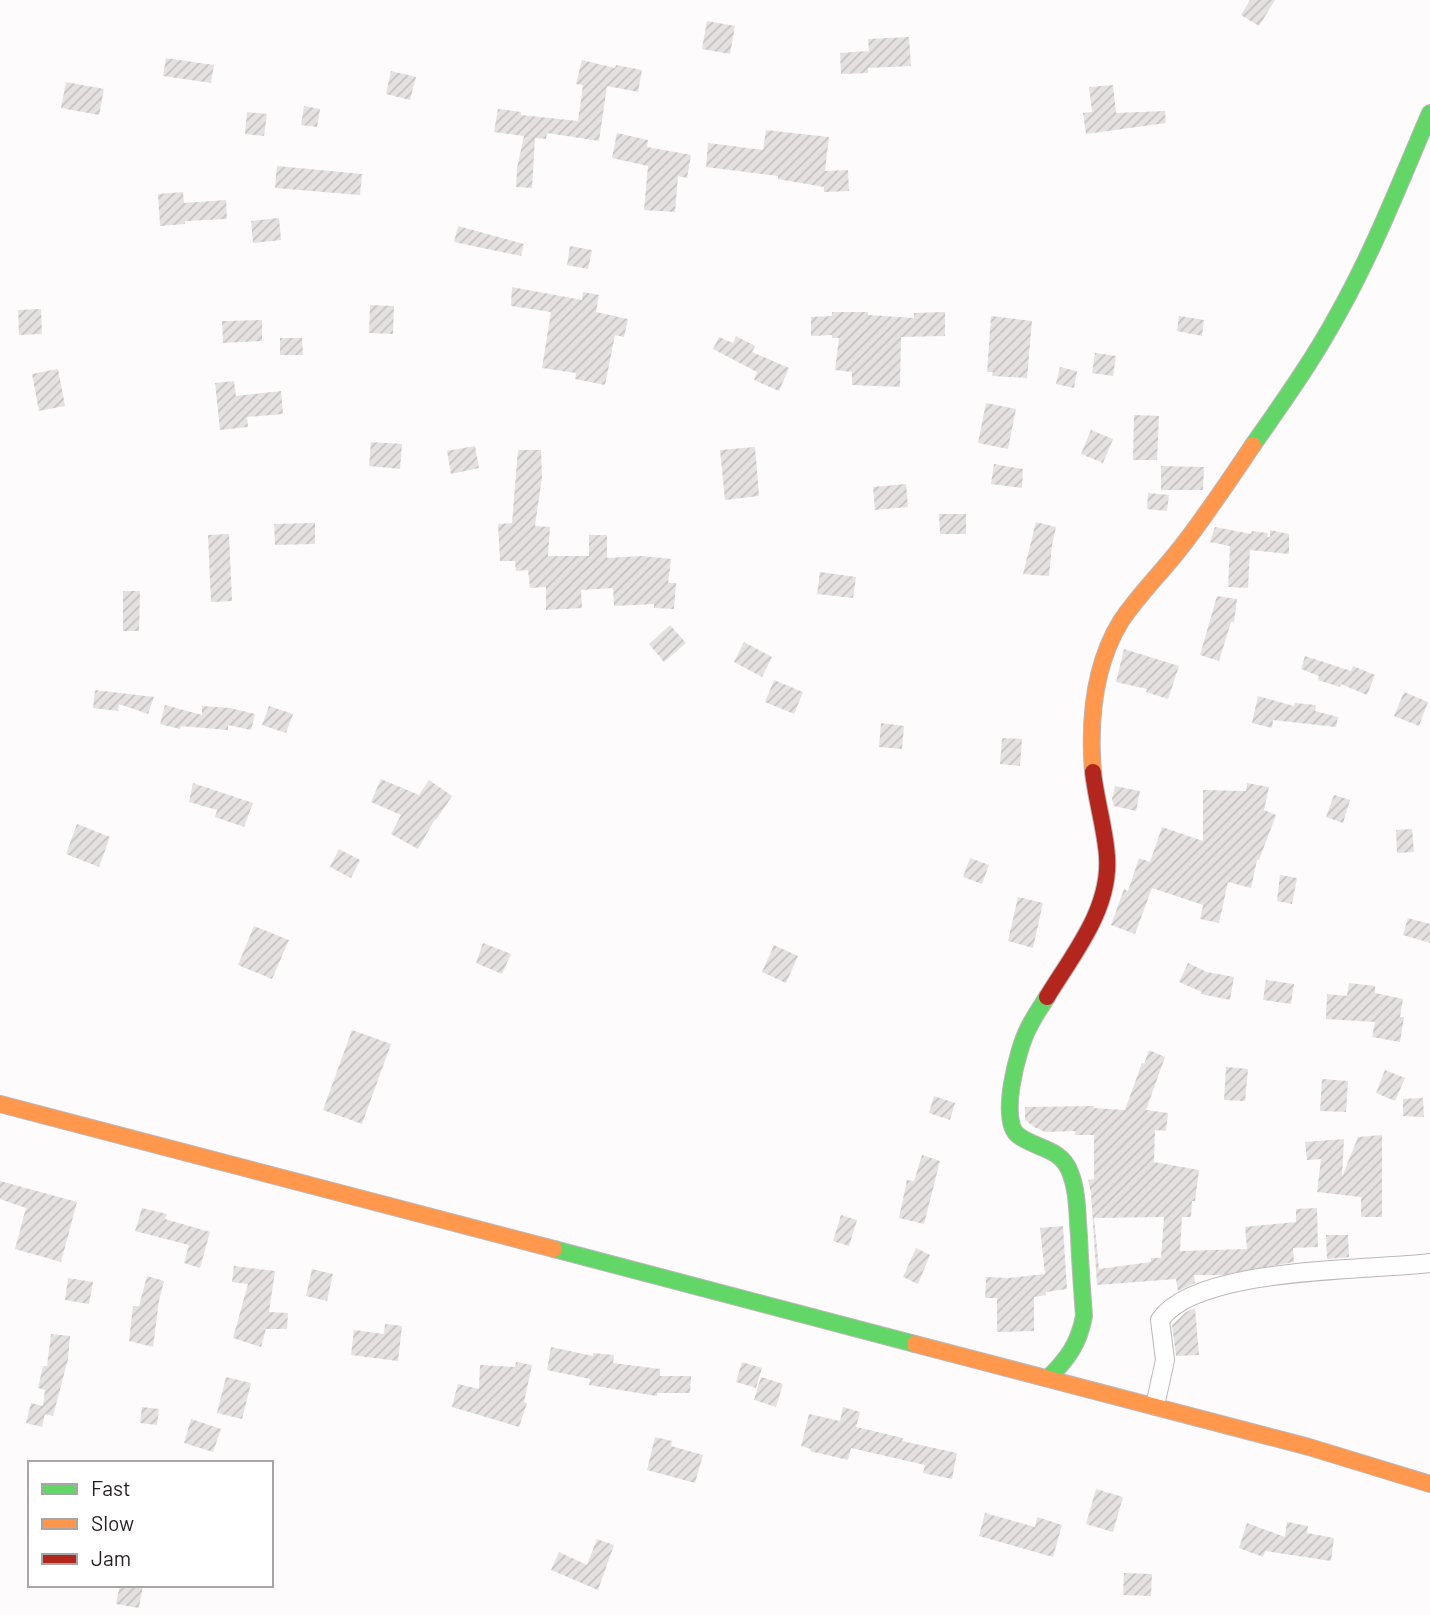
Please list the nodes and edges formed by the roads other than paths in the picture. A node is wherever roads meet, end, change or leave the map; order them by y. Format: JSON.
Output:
{"nodes":[{"id":1,"x":1430,"y":113,"type":"edge"},
{"id":2,"x":0,"y":1104,"type":"edge"},
{"id":3,"x":1430,"y":1263,"type":"edge"},
{"id":4,"x":1048,"y":1378,"type":"junction"},
{"id":5,"x":1155,"y":1406,"type":"junction"},
{"id":6,"x":1430,"y":1484,"type":"edge"}],
"edges":[{"from":1,"to":4,"type":"main road"},
{"from":2,"to":4,"type":"main road"},
{"from":3,"to":5,"type":"street"},
{"from":4,"to":5,"type":"main road"},
{"from":5,"to":6,"type":"main road"}]}
